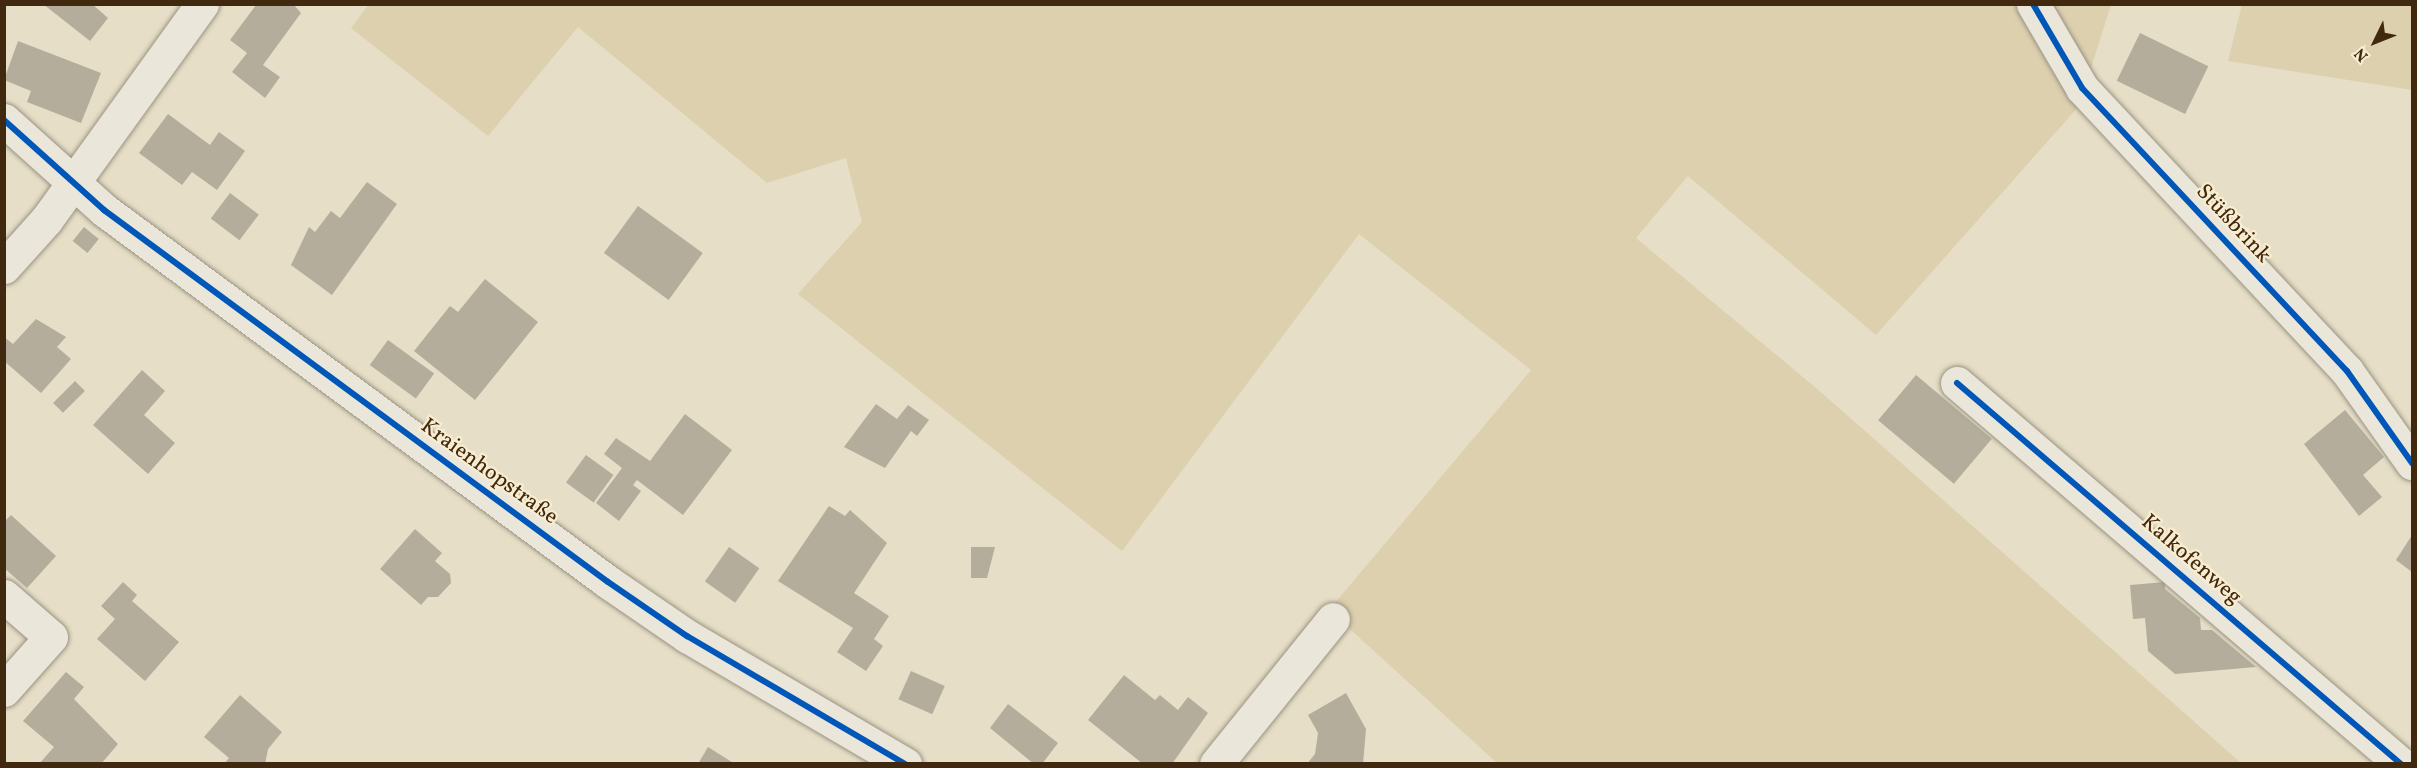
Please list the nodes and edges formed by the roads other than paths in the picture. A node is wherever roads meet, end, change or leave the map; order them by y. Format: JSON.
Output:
{"nodes":[{"id":1,"x":202,"y":4,"type":"edge"},
{"id":2,"x":2033,"y":4,"type":"edge"},
{"id":3,"x":4,"y":120,"type":"edge"},
{"id":4,"x":70,"y":182,"type":"junction"},
{"id":5,"x":4,"y":267,"type":"edge"},
{"id":6,"x":1957,"y":383,"type":"dead end"},
{"id":7,"x":2412,"y":464,"type":"edge"},
{"id":8,"x":4,"y":596,"type":"edge"},
{"id":9,"x":1333,"y":619,"type":"dead end"},
{"id":10,"x":4,"y":690,"type":"edge"},
{"id":11,"x":905,"y":764,"type":"edge"},
{"id":12,"x":1215,"y":764,"type":"edge"},
{"id":13,"x":2401,"y":764,"type":"edge"}],
"edges":[{"from":1,"to":4,"type":"street"},
{"from":2,"to":7,"type":"street","name":"Stüßbrink"},
{"from":3,"to":4,"type":"street","name":"Kraienhopstraße"},
{"from":4,"to":5,"type":"street"},
{"from":4,"to":11,"type":"street","name":"Kraienhopstraße"},
{"from":6,"to":13,"type":"street","name":"Kalkofenweg"},
{"from":8,"to":10,"type":"street"},
{"from":9,"to":12,"type":"street"}]}
